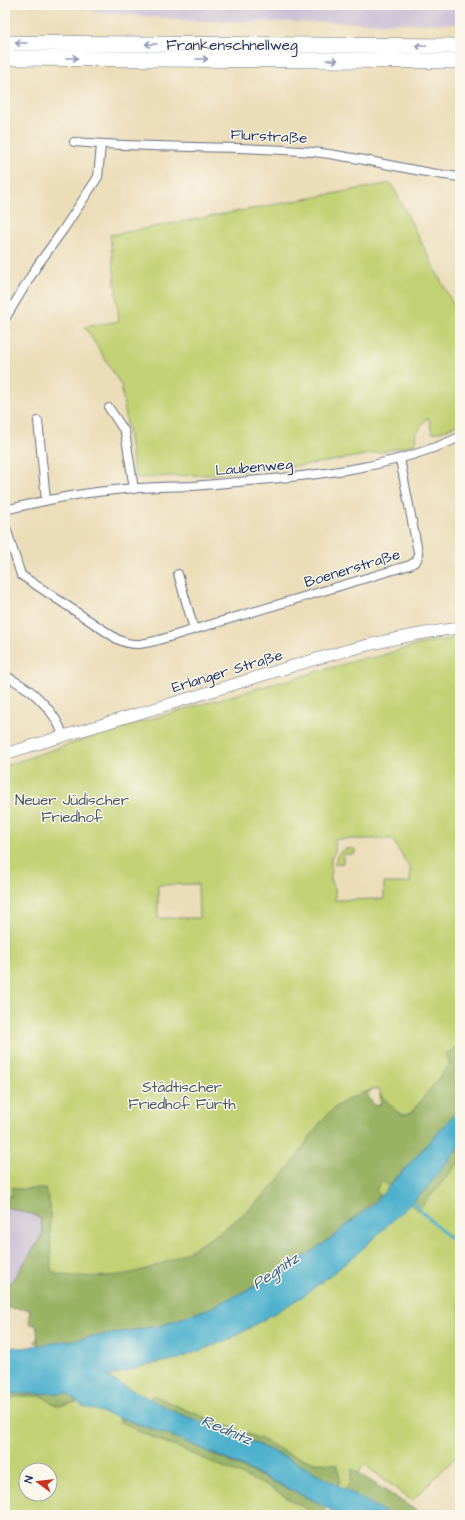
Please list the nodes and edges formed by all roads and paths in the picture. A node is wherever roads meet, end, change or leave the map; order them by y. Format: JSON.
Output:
{"nodes":[{"id":1,"x":5,"y":43,"type":"edge"},
{"id":2,"x":460,"y":46,"type":"edge"},
{"id":3,"x":5,"y":58,"type":"edge"},
{"id":4,"x":460,"y":61,"type":"edge"},
{"id":5,"x":74,"y":142,"type":"dead end"},
{"id":6,"x":101,"y":145,"type":"junction"},
{"id":7,"x":460,"y":176,"type":"edge"},
{"id":8,"x":5,"y":319,"type":"edge"},
{"id":9,"x":109,"y":408,"type":"dead end"},
{"id":10,"x":38,"y":421,"type":"dead end"},
{"id":11,"x":460,"y":437,"type":"edge"},
{"id":12,"x":400,"y":459,"type":"junction"},
{"id":13,"x":134,"y":489,"type":"junction"},
{"id":14,"x":46,"y":500,"type":"junction"},
{"id":15,"x":5,"y":510,"type":"edge"},
{"id":16,"x":5,"y":525,"type":"edge"},
{"id":17,"x":178,"y":574,"type":"dead end"},
{"id":18,"x":460,"y":628,"type":"edge"},
{"id":19,"x":194,"y":629,"type":"junction"},
{"id":20,"x":5,"y":675,"type":"edge"},
{"id":21,"x":63,"y":736,"type":"junction"},
{"id":22,"x":5,"y":754,"type":"edge"}],
"edges":[{"from":2,"to":1,"type":"highway","name":"Frankenschnellweg","one_way":true},
{"from":3,"to":4,"type":"highway","name":"Frankenschnellweg","one_way":true},
{"from":5,"to":6,"type":"street","name":"Flurstraße"},
{"from":6,"to":7,"type":"street","name":"Flurstraße"},
{"from":6,"to":8,"type":"street"},
{"from":9,"to":13,"type":"street"},
{"from":10,"to":14,"type":"street"},
{"from":11,"to":12,"type":"street","name":"Laubenweg"},
{"from":12,"to":13,"type":"street","name":"Laubenweg"},
{"from":12,"to":19,"type":"street","name":"Boenerstraße"},
{"from":13,"to":14,"type":"street","name":"Laubenweg"},
{"from":14,"to":15,"type":"street","name":"Laubenweg"},
{"from":16,"to":19,"type":"street","name":"Boenerstraße"},
{"from":17,"to":19,"type":"street"},
{"from":18,"to":21,"type":"main road","name":"Erlanger Straße"},
{"from":20,"to":21,"type":"street"},
{"from":21,"to":22,"type":"main road","name":"Erlanger Straße"}]}
